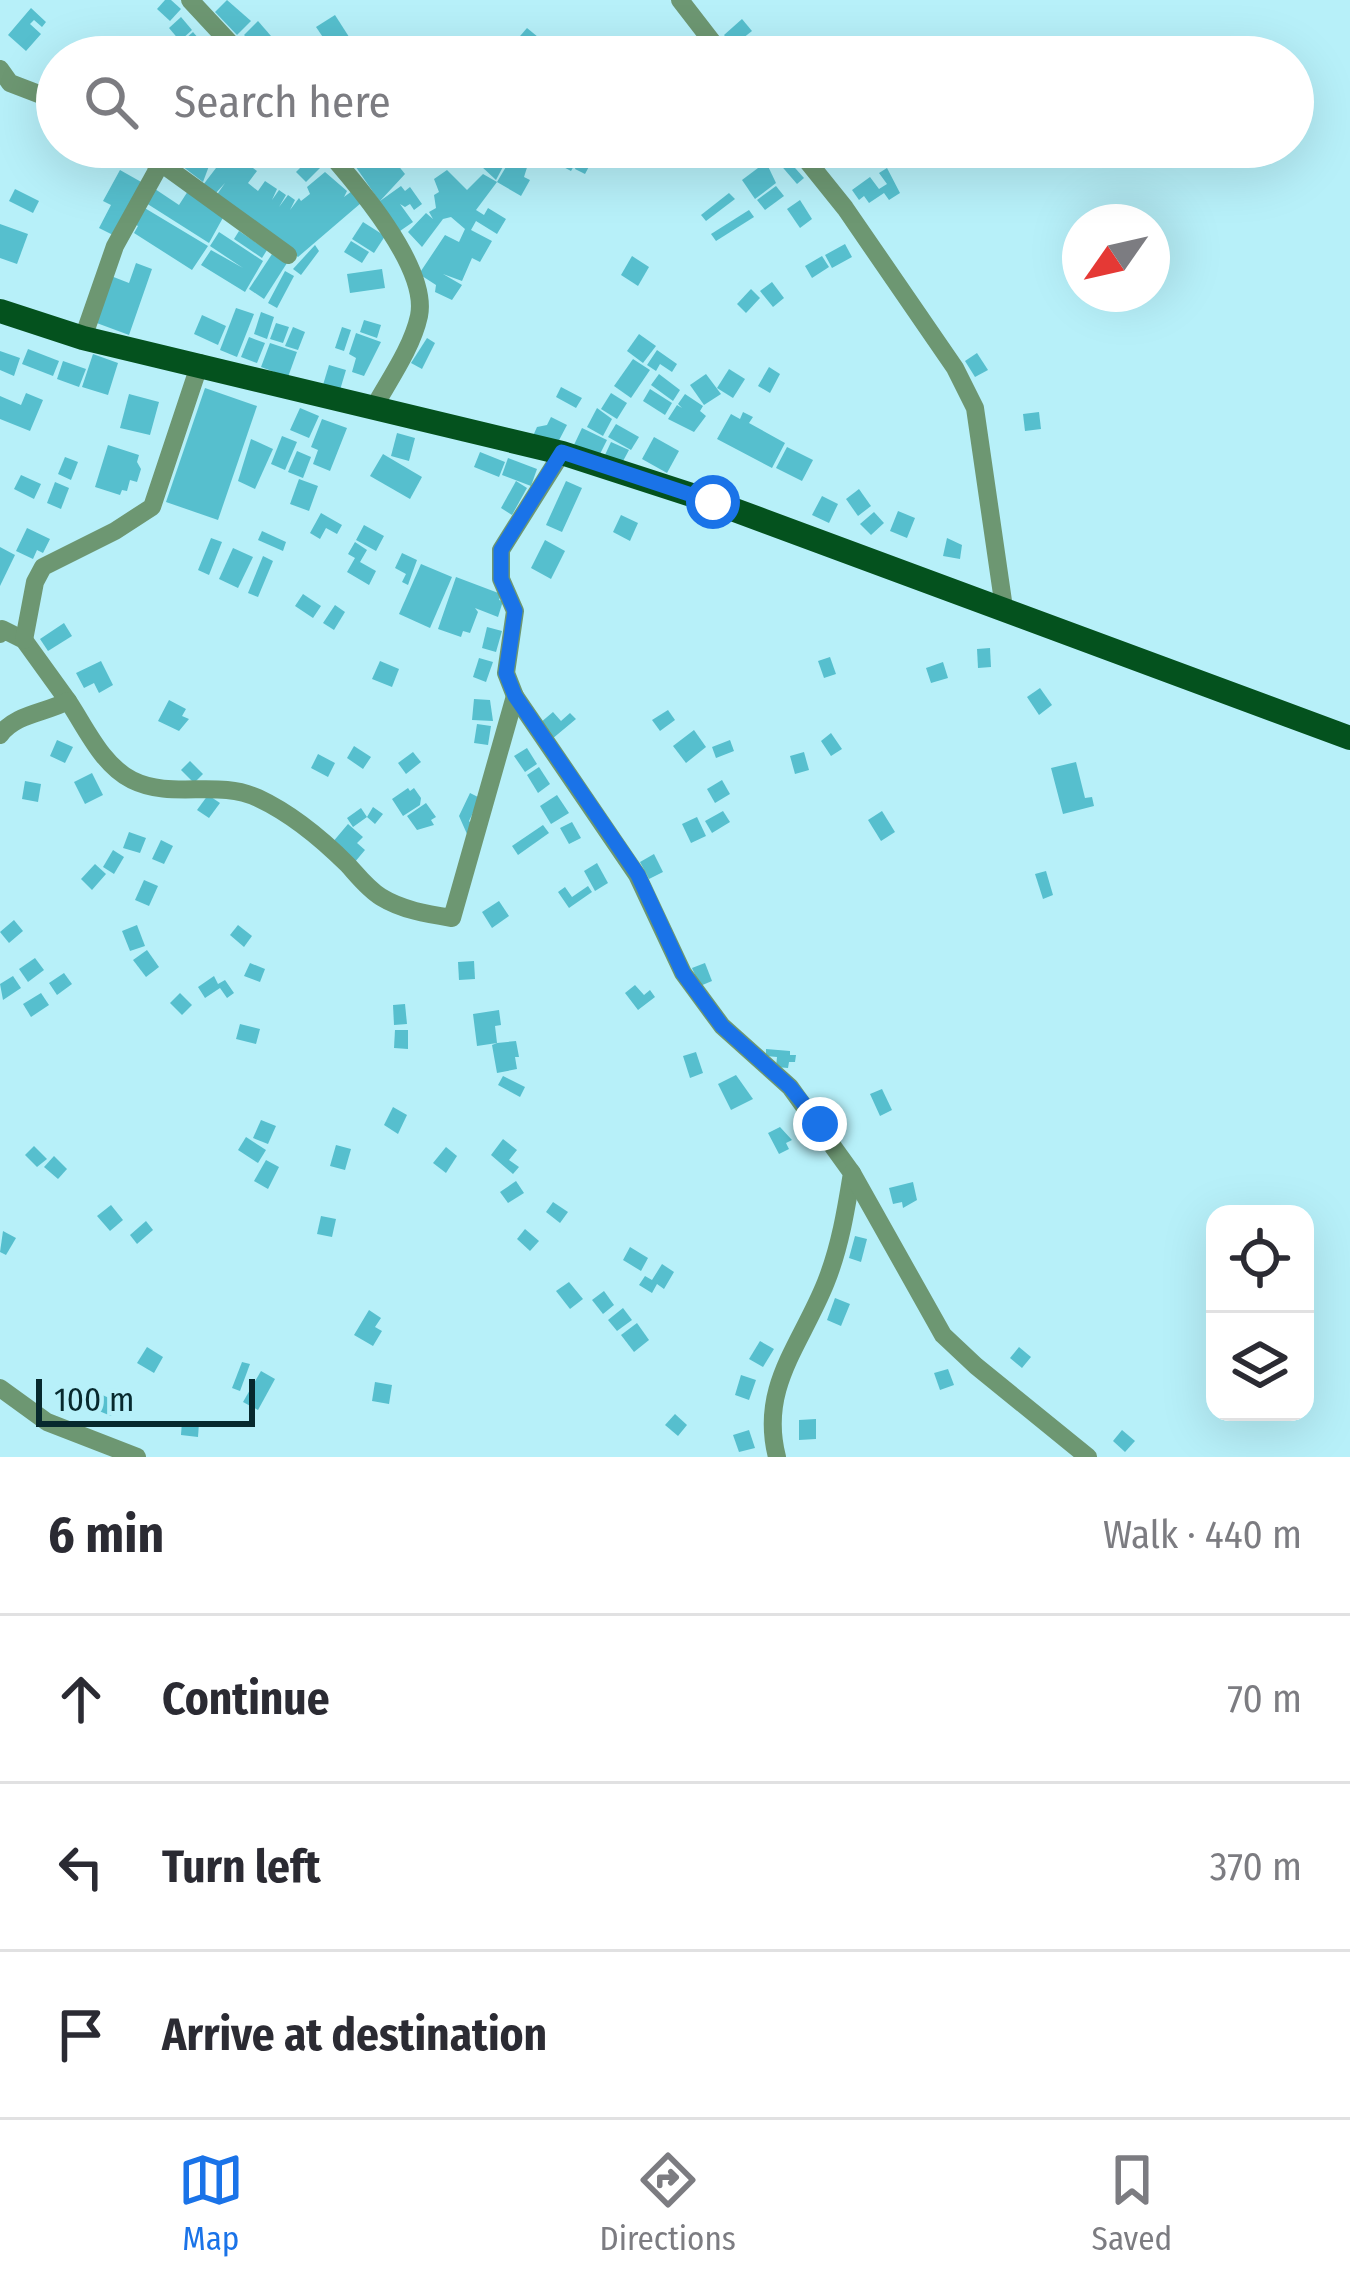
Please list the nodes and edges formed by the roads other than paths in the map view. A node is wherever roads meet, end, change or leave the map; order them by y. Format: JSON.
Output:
{"nodes":[{"id":1,"x":190,"y":0,"type":"edge"},
{"id":2,"x":680,"y":0,"type":"edge"},
{"id":3,"x":223,"y":36,"type":"edge"},
{"id":4,"x":708,"y":36,"type":"edge"},
{"id":5,"x":3,"y":79,"type":"edge"},
{"id":6,"x":36,"y":92,"type":"edge"},
{"id":7,"x":155,"y":168,"type":"edge"},
{"id":8,"x":171,"y":168,"type":"edge"},
{"id":9,"x":342,"y":168,"type":"edge"},
{"id":10,"x":812,"y":168,"type":"edge"},
{"id":11,"x":288,"y":255,"type":"dead end"},
{"id":12,"x":0,"y":311,"type":"edge"},
{"id":13,"x":82,"y":338,"type":"junction"},
{"id":14,"x":200,"y":363,"type":"junction"},
{"id":15,"x":374,"y":409,"type":"junction"},
{"id":16,"x":562,"y":452,"type":"junction"},
{"id":17,"x":1004,"y":608,"type":"junction"},
{"id":18,"x":0,"y":634,"type":"edge"},
{"id":19,"x":24,"y":640,"type":"junction"},
{"id":20,"x":515,"y":696,"type":"junction"},
{"id":21,"x":68,"y":701,"type":"junction"},
{"id":22,"x":0,"y":735,"type":"edge"},
{"id":23,"x":1350,"y":738,"type":"edge"},
{"id":24,"x":852,"y":1173,"type":"junction"},
{"id":25,"x":0,"y":1388,"type":"edge"},
{"id":26,"x":137,"y":1457,"type":"edge"},
{"id":27,"x":777,"y":1457,"type":"edge"},
{"id":28,"x":1088,"y":1457,"type":"edge"}],
"edges":[{"from":1,"to":3,"type":"street"},
{"from":2,"to":4,"type":"street"},
{"from":5,"to":6,"type":"street"},
{"from":7,"to":13,"type":"street"},
{"from":8,"to":11,"type":"street"},
{"from":9,"to":15,"type":"street"},
{"from":10,"to":17,"type":"street"},
{"from":12,"to":13,"type":"main road"},
{"from":13,"to":14,"type":"main road"},
{"from":14,"to":15,"type":"main road"},
{"from":14,"to":19,"type":"street"},
{"from":15,"to":16,"type":"main road"},
{"from":16,"to":17,"type":"main road"},
{"from":16,"to":20,"type":"street"},
{"from":17,"to":23,"type":"main road"},
{"from":18,"to":19,"type":"street"},
{"from":19,"to":21,"type":"street"},
{"from":20,"to":21,"type":"street"},
{"from":20,"to":24,"type":"street"},
{"from":21,"to":22,"type":"street"},
{"from":24,"to":27,"type":"street"},
{"from":24,"to":28,"type":"street"},
{"from":25,"to":26,"type":"street"}]}
